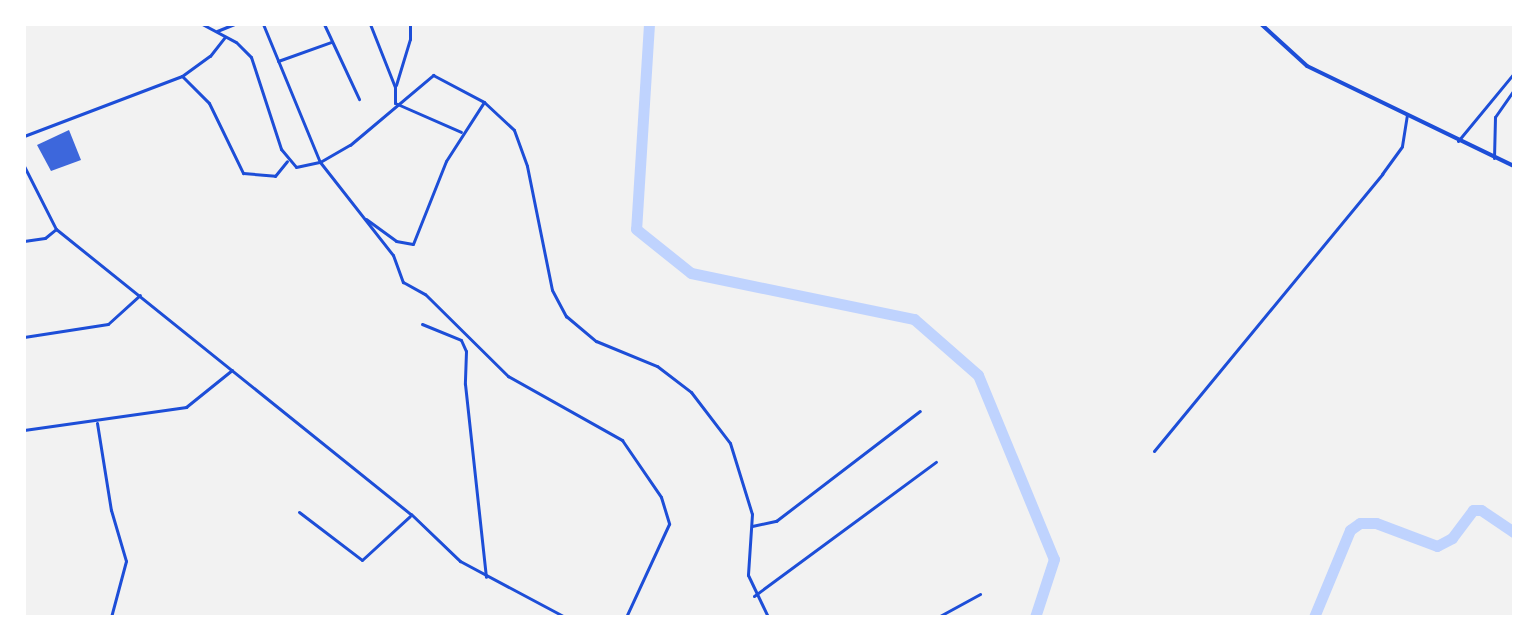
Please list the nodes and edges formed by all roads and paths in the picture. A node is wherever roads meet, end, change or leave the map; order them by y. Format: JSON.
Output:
{"nodes":[{"id":1,"x":202,"y":24,"type":"edge"},
{"id":2,"x":234,"y":24,"type":"edge"},
{"id":3,"x":263,"y":24,"type":"edge"},
{"id":4,"x":324,"y":24,"type":"edge"},
{"id":5,"x":370,"y":24,"type":"edge"},
{"id":6,"x":410,"y":24,"type":"edge"},
{"id":7,"x":1261,"y":24,"type":"edge"},
{"id":8,"x":217,"y":31,"type":"junction"},
{"id":9,"x":226,"y":36,"type":"junction"},
{"id":10,"x":332,"y":42,"type":"junction"},
{"id":11,"x":278,"y":61,"type":"junction"},
{"id":12,"x":1514,"y":73,"type":"edge"},
{"id":13,"x":182,"y":76,"type":"junction"},
{"id":14,"x":395,"y":87,"type":"junction"},
{"id":15,"x":1514,"y":90,"type":"edge"},
{"id":16,"x":359,"y":99,"type":"dead end"},
{"id":17,"x":484,"y":102,"type":"junction"},
{"id":18,"x":395,"y":103,"type":"junction"},
{"id":19,"x":1407,"y":115,"type":"junction"},
{"id":20,"x":461,"y":132,"type":"junction"},
{"id":21,"x":24,"y":136,"type":"edge"},
{"id":22,"x":1458,"y":141,"type":"junction"},
{"id":23,"x":1494,"y":158,"type":"junction"},
{"id":24,"x":287,"y":161,"type":"junction"},
{"id":25,"x":320,"y":162,"type":"junction"},
{"id":26,"x":24,"y":166,"type":"edge"},
{"id":27,"x":1514,"y":166,"type":"edge"},
{"id":28,"x":363,"y":217,"type":"junction"},
{"id":29,"x":56,"y":229,"type":"junction"},
{"id":30,"x":24,"y":241,"type":"edge"},
{"id":31,"x":140,"y":295,"type":"junction"},
{"id":32,"x":422,"y":324,"type":"dead end"},
{"id":33,"x":24,"y":337,"type":"edge"},
{"id":34,"x":232,"y":370,"type":"junction"},
{"id":35,"x":920,"y":411,"type":"dead end"},
{"id":36,"x":97,"y":421,"type":"junction"},
{"id":37,"x":24,"y":430,"type":"edge"},
{"id":38,"x":1154,"y":451,"type":"dead end"},
{"id":39,"x":936,"y":462,"type":"dead end"},
{"id":40,"x":299,"y":512,"type":"dead end"},
{"id":41,"x":411,"y":514,"type":"junction"},
{"id":42,"x":752,"y":526,"type":"junction"},
{"id":43,"x":486,"y":577,"type":"junction"},
{"id":44,"x":980,"y":594,"type":"dead end"},
{"id":45,"x":754,"y":596,"type":"junction"},
{"id":46,"x":557,"y":613,"type":"junction"},
{"id":47,"x":111,"y":617,"type":"edge"},
{"id":48,"x":552,"y":617,"type":"edge"},
{"id":49,"x":565,"y":617,"type":"edge"},
{"id":50,"x":626,"y":617,"type":"edge"},
{"id":51,"x":768,"y":617,"type":"edge"},
{"id":52,"x":938,"y":617,"type":"edge"}],
"edges":[{"from":1,"to":8,"type":"street"},
{"from":2,"to":8,"type":"street"},
{"from":3,"to":11,"type":"street"},
{"from":4,"to":10,"type":"street"},
{"from":5,"to":14,"type":"street"},
{"from":6,"to":14,"type":"street"},
{"from":7,"to":19,"type":"main road"},
{"from":8,"to":9,"type":"street"},
{"from":9,"to":13,"type":"street"},
{"from":9,"to":24,"type":"street"},
{"from":10,"to":11,"type":"street"},
{"from":10,"to":16,"type":"street"},
{"from":11,"to":25,"type":"street"},
{"from":12,"to":22,"type":"street"},
{"from":13,"to":21,"type":"street"},
{"from":13,"to":24,"type":"street"},
{"from":14,"to":18,"type":"street"},
{"from":15,"to":23,"type":"street"},
{"from":17,"to":18,"type":"street"},
{"from":17,"to":20,"type":"street"},
{"from":17,"to":42,"type":"street"},
{"from":18,"to":20,"type":"street"},
{"from":18,"to":25,"type":"street"},
{"from":19,"to":22,"type":"main road"},
{"from":19,"to":38,"type":"street"},
{"from":20,"to":28,"type":"street"},
{"from":22,"to":23,"type":"main road"},
{"from":23,"to":27,"type":"main road"},
{"from":24,"to":25,"type":"street"},
{"from":25,"to":28,"type":"street"},
{"from":26,"to":29,"type":"street"},
{"from":28,"to":50,"type":"street"},
{"from":29,"to":30,"type":"street"},
{"from":29,"to":31,"type":"street"},
{"from":31,"to":33,"type":"street"},
{"from":31,"to":34,"type":"street"},
{"from":32,"to":43,"type":"street"},
{"from":34,"to":36,"type":"street"},
{"from":34,"to":41,"type":"street"},
{"from":35,"to":42,"type":"street"},
{"from":36,"to":37,"type":"street"},
{"from":36,"to":47,"type":"street"},
{"from":39,"to":45,"type":"street"},
{"from":40,"to":41,"type":"street"},
{"from":41,"to":43,"type":"street"},
{"from":42,"to":45,"type":"street"},
{"from":43,"to":46,"type":"street"},
{"from":44,"to":52,"type":"street"},
{"from":45,"to":51,"type":"street"},
{"from":46,"to":48,"type":"street"},
{"from":46,"to":49,"type":"street"}]}
